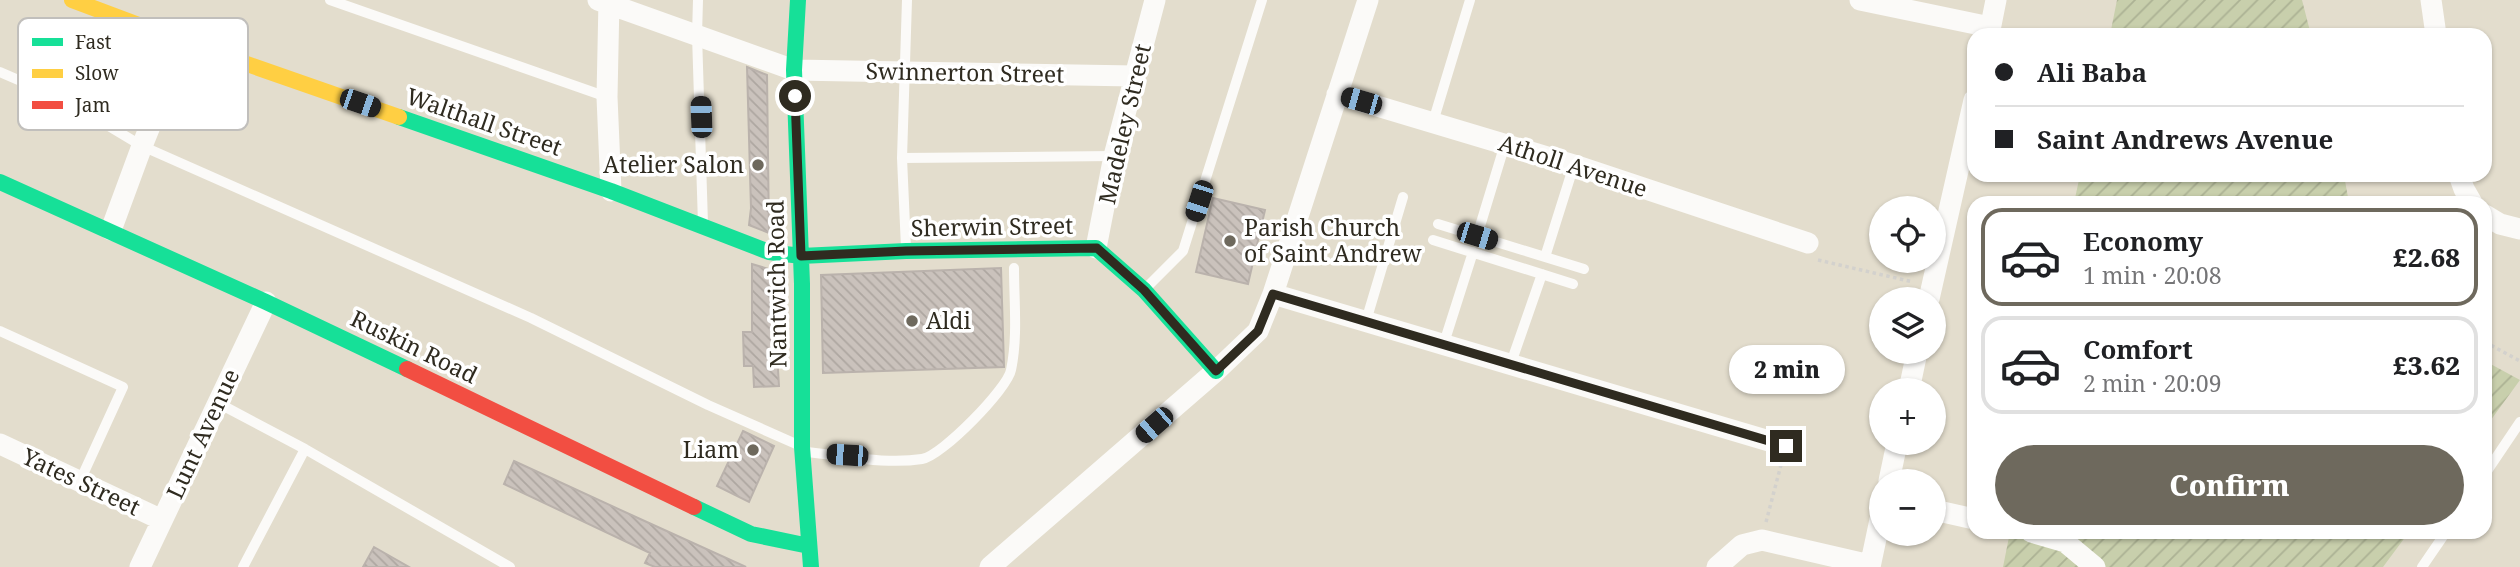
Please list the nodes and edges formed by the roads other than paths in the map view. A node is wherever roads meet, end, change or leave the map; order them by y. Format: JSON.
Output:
{"nodes":[{"id":1,"x":72,"y":0,"type":"edge"},
{"id":2,"x":330,"y":0,"type":"edge"},
{"id":3,"x":698,"y":0,"type":"edge"},
{"id":4,"x":798,"y":0,"type":"edge"},
{"id":5,"x":907,"y":0,"type":"edge"},
{"id":6,"x":1155,"y":0,"type":"edge"},
{"id":7,"x":1262,"y":0,"type":"edge"},
{"id":8,"x":1368,"y":0,"type":"edge"},
{"id":9,"x":1470,"y":0,"type":"edge"},
{"id":10,"x":1860,"y":0,"type":"edge"},
{"id":11,"x":1996,"y":0,"type":"edge"},
{"id":12,"x":2431,"y":0,"type":"edge"},
{"id":13,"x":605,"y":1,"type":"edge"},
{"id":14,"x":118,"y":7,"type":"edge"},
{"id":15,"x":139,"y":18,"type":"edge"},
{"id":16,"x":1977,"y":28,"type":"edge"},
{"id":17,"x":1991,"y":28,"type":"edge"},
{"id":18,"x":2435,"y":28,"type":"edge"},
{"id":19,"x":697,"y":35,"type":"junction"},
{"id":20,"x":248,"y":64,"type":"edge"},
{"id":21,"x":794,"y":69,"type":"junction"},
{"id":22,"x":903,"y":71,"type":"junction"},
{"id":23,"x":0,"y":72,"type":"edge"},
{"id":24,"x":1135,"y":76,"type":"junction"},
{"id":25,"x":18,"y":80,"type":"edge"},
{"id":26,"x":1337,"y":94,"type":"junction"},
{"id":27,"x":607,"y":97,"type":"junction"},
{"id":28,"x":1433,"y":122,"type":"junction"},
{"id":29,"x":115,"y":130,"type":"edge"},
{"id":30,"x":148,"y":130,"type":"edge"},
{"id":31,"x":1967,"y":131,"type":"edge"},
{"id":32,"x":1506,"y":144,"type":"junction"},
{"id":33,"x":142,"y":146,"type":"junction"},
{"id":34,"x":1114,"y":156,"type":"junction"},
{"id":35,"x":902,"y":158,"type":"junction"},
{"id":36,"x":1574,"y":165,"type":"junction"},
{"id":37,"x":0,"y":182,"type":"edge"},
{"id":38,"x":611,"y":191,"type":"junction"},
{"id":39,"x":1403,"y":197,"type":"dead end"},
{"id":40,"x":2492,"y":219,"type":"edge"},
{"id":41,"x":1438,"y":225,"type":"dead end"},
{"id":42,"x":704,"y":226,"type":"junction"},
{"id":43,"x":2520,"y":229,"type":"edge"},
{"id":44,"x":111,"y":230,"type":"junction"},
{"id":45,"x":1477,"y":236,"type":"junction"},
{"id":46,"x":1433,"y":240,"type":"dead end"},
{"id":47,"x":1808,"y":243,"type":"road end"},
{"id":48,"x":1097,"y":248,"type":"junction"},
{"id":49,"x":906,"y":251,"type":"junction"},
{"id":50,"x":1473,"y":252,"type":"junction"},
{"id":51,"x":801,"y":256,"type":"junction"},
{"id":52,"x":1545,"y":257,"type":"junction"},
{"id":53,"x":1014,"y":268,"type":"dead end"},
{"id":54,"x":1584,"y":269,"type":"dead end"},
{"id":55,"x":1542,"y":274,"type":"junction"},
{"id":56,"x":1573,"y":284,"type":"dead end"},
{"id":57,"x":1932,"y":287,"type":"edge"},
{"id":58,"x":1144,"y":290,"type":"junction"},
{"id":59,"x":1273,"y":294,"type":"junction"},
{"id":60,"x":266,"y":302,"type":"junction"},
{"id":61,"x":1366,"y":321,"type":"junction"},
{"id":62,"x":0,"y":331,"type":"edge"},
{"id":63,"x":1444,"y":343,"type":"junction"},
{"id":64,"x":1511,"y":363,"type":"junction"},
{"id":65,"x":1216,"y":371,"type":"junction"},
{"id":66,"x":218,"y":403,"type":"junction"},
{"id":67,"x":2520,"y":422,"type":"edge"},
{"id":68,"x":0,"y":444,"type":"edge"},
{"id":69,"x":1786,"y":446,"type":"road end"},
{"id":70,"x":305,"y":449,"type":"junction"},
{"id":71,"x":802,"y":449,"type":"junction"},
{"id":72,"x":2492,"y":464,"type":"edge"},
{"id":73,"x":80,"y":481,"type":"junction"},
{"id":74,"x":1946,"y":513,"type":"edge"},
{"id":75,"x":1967,"y":517,"type":"edge"},
{"id":76,"x":162,"y":520,"type":"junction"},
{"id":77,"x":2055,"y":539,"type":"edge"},
{"id":78,"x":2441,"y":539,"type":"edge"},
{"id":79,"x":809,"y":546,"type":"junction"},
{"id":80,"x":1874,"y":546,"type":"edge"},
{"id":81,"x":1870,"y":566,"type":"edge"},
{"id":82,"x":140,"y":567,"type":"edge"},
{"id":83,"x":243,"y":567,"type":"edge"},
{"id":84,"x":510,"y":567,"type":"edge"},
{"id":85,"x":811,"y":567,"type":"edge"},
{"id":86,"x":990,"y":567,"type":"edge"},
{"id":87,"x":1717,"y":567,"type":"edge"},
{"id":88,"x":2095,"y":567,"type":"edge"},
{"id":89,"x":2422,"y":567,"type":"edge"}],
"edges":[{"from":1,"to":14,"type":"street","name":"Walthall Street"},
{"from":2,"to":27,"type":"lane"},
{"from":3,"to":19,"type":"lane"},
{"from":4,"to":21,"type":"street","name":"Nantwich Road"},
{"from":5,"to":22,"type":"lane"},
{"from":6,"to":24,"type":"street","name":"Madeley Street"},
{"from":7,"to":58,"type":"lane"},
{"from":8,"to":26,"type":"street"},
{"from":9,"to":28,"type":"lane"},
{"from":10,"to":16,"type":"street"},
{"from":11,"to":17,"type":"street"},
{"from":12,"to":18,"type":"street"},
{"from":13,"to":19,"type":"street","name":"Swinnerton Street"},
{"from":13,"to":27,"type":"street"},
{"from":14,"to":15,"type":"street","name":"Walthall Street"},
{"from":19,"to":21,"type":"street","name":"Swinnerton Street"},
{"from":19,"to":42,"type":"lane"},
{"from":20,"to":38,"type":"street","name":"Walthall Street"},
{"from":21,"to":22,"type":"street","name":"Swinnerton Street"},
{"from":21,"to":51,"type":"street","name":"Nantwich Road"},
{"from":22,"to":24,"type":"street","name":"Swinnerton Street"},
{"from":22,"to":35,"type":"lane"},
{"from":23,"to":25,"type":"lane"},
{"from":24,"to":34,"type":"street","name":"Madeley Street"},
{"from":26,"to":28,"type":"street","name":"Atholl Avenue"},
{"from":26,"to":59,"type":"street"},
{"from":27,"to":38,"type":"street"},
{"from":28,"to":32,"type":"street","name":"Atholl Avenue"},
{"from":29,"to":33,"type":"lane"},
{"from":30,"to":33,"type":"street"},
{"from":31,"to":57,"type":"street"},
{"from":32,"to":36,"type":"street","name":"Atholl Avenue"},
{"from":32,"to":45,"type":"lane"},
{"from":33,"to":44,"type":"street"},
{"from":33,"to":71,"type":"lane"},
{"from":34,"to":35,"type":"lane"},
{"from":34,"to":48,"type":"street","name":"Madeley Street"},
{"from":35,"to":49,"type":"lane"},
{"from":36,"to":47,"type":"street","name":"Atholl Avenue"},
{"from":36,"to":52,"type":"lane"},
{"from":37,"to":44,"type":"street","name":"Ruskin Road"},
{"from":38,"to":42,"type":"street","name":"Walthall Street"},
{"from":39,"to":61,"type":"lane"},
{"from":40,"to":43,"type":"street"},
{"from":41,"to":45,"type":"lane"},
{"from":42,"to":51,"type":"street","name":"Walthall Street"},
{"from":44,"to":60,"type":"street","name":"Ruskin Road"},
{"from":45,"to":52,"type":"lane"},
{"from":46,"to":50,"type":"lane"},
{"from":48,"to":49,"type":"street","name":"Sherwin Street"},
{"from":48,"to":58,"type":"street","name":"Sherwin Street"},
{"from":49,"to":51,"type":"street","name":"Sherwin Street"},
{"from":50,"to":55,"type":"lane"},
{"from":50,"to":63,"type":"lane"},
{"from":51,"to":71,"type":"street","name":"Nantwich Road"},
{"from":52,"to":54,"type":"lane"},
{"from":53,"to":71,"type":"lane"},
{"from":55,"to":56,"type":"lane"},
{"from":55,"to":64,"type":"lane"},
{"from":58,"to":65,"type":"street","name":"Sherwin Street"},
{"from":59,"to":61,"type":"street"},
{"from":59,"to":65,"type":"street"},
{"from":60,"to":66,"type":"street","name":"Lunt Avenue"},
{"from":60,"to":79,"type":"street","name":"Ruskin Road"},
{"from":61,"to":63,"type":"street"},
{"from":62,"to":73,"type":"lane"},
{"from":63,"to":64,"type":"street"},
{"from":64,"to":69,"type":"street"},
{"from":65,"to":86,"type":"street"},
{"from":66,"to":70,"type":"lane"},
{"from":66,"to":76,"type":"street","name":"Lunt Avenue"},
{"from":67,"to":72,"type":"lane"},
{"from":68,"to":73,"type":"street","name":"Yates Street"},
{"from":70,"to":83,"type":"lane"},
{"from":70,"to":84,"type":"lane"},
{"from":71,"to":79,"type":"street","name":"Nantwich Road"},
{"from":73,"to":76,"type":"street","name":"Yates Street"},
{"from":74,"to":75,"type":"street"},
{"from":76,"to":82,"type":"street","name":"Lunt Avenue"},
{"from":77,"to":88,"type":"street"},
{"from":78,"to":89,"type":"lane"},
{"from":79,"to":85,"type":"street","name":"Nantwich Road"},
{"from":80,"to":81,"type":"street"},
{"from":81,"to":87,"type":"street"}]}
